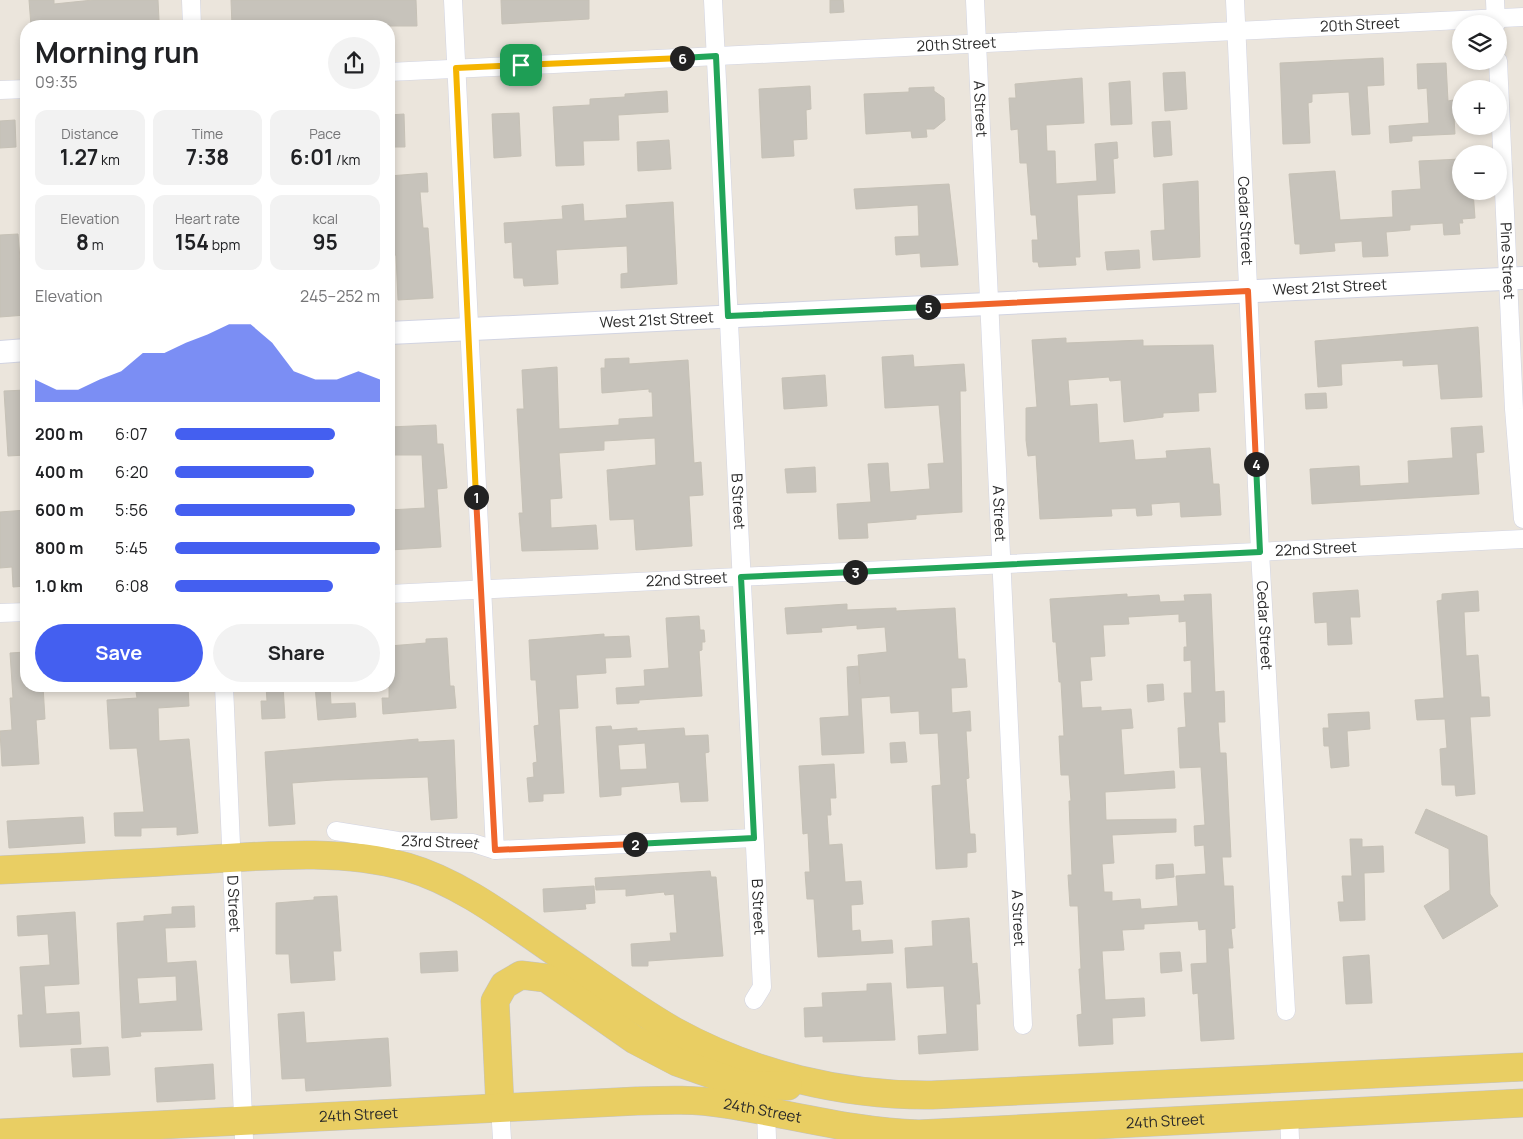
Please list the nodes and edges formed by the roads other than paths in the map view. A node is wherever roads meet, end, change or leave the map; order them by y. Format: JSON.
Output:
{"nodes":[{"id":1,"x":191,"y":0,"type":"edge"},
{"id":2,"x":452,"y":0,"type":"edge"},
{"id":3,"x":713,"y":0,"type":"edge"},
{"id":4,"x":974,"y":0,"type":"edge"},
{"id":5,"x":1235,"y":0,"type":"edge"},
{"id":6,"x":1495,"y":0,"type":"edge"},
{"id":7,"x":1496,"y":15,"type":"edge"},
{"id":8,"x":1523,"y":17,"type":"edge"},
{"id":9,"x":1507,"y":19,"type":"edge"},
{"id":10,"x":192,"y":20,"type":"edge"},
{"id":11,"x":1452,"y":23,"type":"edge"},
{"id":12,"x":1236,"y":31,"type":"junction"},
{"id":13,"x":976,"y":42,"type":"junction"},
{"id":14,"x":716,"y":56,"type":"junction"},
{"id":15,"x":456,"y":68,"type":"junction"},
{"id":16,"x":1499,"y":70,"type":"edge"},
{"id":17,"x":395,"y":72,"type":"edge"},
{"id":18,"x":20,"y":89,"type":"edge"},
{"id":19,"x":0,"y":90,"type":"edge"},
{"id":20,"x":1516,"y":278,"type":"edge"},
{"id":21,"x":1248,"y":291,"type":"junction"},
{"id":22,"x":990,"y":304,"type":"junction"},
{"id":23,"x":728,"y":316,"type":"junction"},
{"id":24,"x":468,"y":329,"type":"junction"},
{"id":25,"x":395,"y":333,"type":"edge"},
{"id":26,"x":20,"y":350,"type":"edge"},
{"id":27,"x":0,"y":352,"type":"edge"},
{"id":28,"x":1523,"y":519,"type":"edge"},
{"id":29,"x":1523,"y":539,"type":"edge"},
{"id":30,"x":1260,"y":552,"type":"junction"},
{"id":31,"x":1002,"y":564,"type":"junction"},
{"id":32,"x":741,"y":577,"type":"junction"},
{"id":33,"x":481,"y":590,"type":"junction"},
{"id":34,"x":395,"y":594,"type":"edge"},
{"id":35,"x":20,"y":612,"type":"edge"},
{"id":36,"x":0,"y":613,"type":"edge"},
{"id":37,"x":224,"y":692,"type":"edge"},
{"id":38,"x":336,"y":831,"type":"dead end"},
{"id":39,"x":754,"y":838,"type":"junction"},
{"id":40,"x":495,"y":850,"type":"junction"},
{"id":41,"x":233,"y":858,"type":"junction"},
{"id":42,"x":0,"y":870,"type":"edge"},
{"id":43,"x":754,"y":1000,"type":"dead end"},
{"id":44,"x":1286,"y":1011,"type":"dead end"},
{"id":45,"x":1023,"y":1025,"type":"dead end"},
{"id":46,"x":1523,"y":1067,"type":"edge"},
{"id":47,"x":829,"y":1086,"type":"junction"},
{"id":48,"x":1523,"y":1103,"type":"edge"},
{"id":49,"x":500,"y":1107,"type":"junction"},
{"id":50,"x":766,"y":1111,"type":"junction"},
{"id":51,"x":1289,"y":1127,"type":"edge"},
{"id":52,"x":244,"y":1130,"type":"edge"},
{"id":53,"x":0,"y":1133,"type":"edge"},
{"id":54,"x":1025,"y":1135,"type":"edge"},
{"id":55,"x":502,"y":1139,"type":"edge"},
{"id":56,"x":768,"y":1139,"type":"edge"}],
"edges":[{"from":1,"to":10,"type":"street"},
{"from":2,"to":15,"type":"street"},
{"from":3,"to":14,"type":"street","name":"B Street"},
{"from":4,"to":13,"type":"street","name":"A Street"},
{"from":5,"to":12,"type":"street","name":"Cedar Street"},
{"from":6,"to":7,"type":"street"},
{"from":8,"to":9,"type":"street","name":"20th Street"},
{"from":11,"to":12,"type":"street","name":"20th Street"},
{"from":12,"to":13,"type":"street","name":"20th Street"},
{"from":12,"to":21,"type":"street","name":"Cedar Street"},
{"from":13,"to":14,"type":"street","name":"20th Street"},
{"from":13,"to":22,"type":"street","name":"A Street"},
{"from":14,"to":15,"type":"street","name":"20th Street"},
{"from":14,"to":23,"type":"street","name":"B Street"},
{"from":15,"to":17,"type":"street","name":"20th Street"},
{"from":15,"to":24,"type":"street"},
{"from":16,"to":20,"type":"street","name":"Pine Street"},
{"from":18,"to":19,"type":"street"},
{"from":20,"to":21,"type":"street","name":"West 21st Street"},
{"from":20,"to":28,"type":"street","name":"Pine Street"},
{"from":21,"to":22,"type":"street","name":"West 21st Street"},
{"from":21,"to":30,"type":"street","name":"Cedar Street"},
{"from":22,"to":23,"type":"street","name":"West 21st Street"},
{"from":22,"to":31,"type":"street","name":"A Street"},
{"from":23,"to":24,"type":"street","name":"West 21st Street"},
{"from":23,"to":32,"type":"street","name":"B Street"},
{"from":24,"to":25,"type":"street","name":"West 21st Street"},
{"from":24,"to":33,"type":"street"},
{"from":26,"to":27,"type":"street"},
{"from":29,"to":30,"type":"street","name":"22nd Street"},
{"from":30,"to":31,"type":"street","name":"22nd Street"},
{"from":30,"to":44,"type":"street","name":"Cedar Street"},
{"from":31,"to":32,"type":"street","name":"22nd Street"},
{"from":31,"to":45,"type":"street","name":"A Street"},
{"from":32,"to":33,"type":"street","name":"22nd Street"},
{"from":32,"to":39,"type":"street","name":"B Street"},
{"from":33,"to":34,"type":"street","name":"22nd Street"},
{"from":33,"to":40,"type":"street"},
{"from":35,"to":36,"type":"street"},
{"from":37,"to":41,"type":"street","name":"D Street"},
{"from":38,"to":40,"type":"street","name":"23rd Street"},
{"from":39,"to":40,"type":"street","name":"23rd Street"},
{"from":39,"to":43,"type":"street","name":"B Street"},
{"from":41,"to":42,"type":"main road"},
{"from":41,"to":47,"type":"main road"},
{"from":41,"to":52,"type":"street","name":"D Street"},
{"from":46,"to":47,"type":"main road"},
{"from":47,"to":49,"type":"main road"},
{"from":48,"to":51,"type":"main road","name":"24th Street"},
{"from":49,"to":50,"type":"main road","name":"24th Street"},
{"from":49,"to":52,"type":"main road","name":"24th Street"},
{"from":49,"to":55,"type":"street"},
{"from":50,"to":54,"type":"main road","name":"24th Street"},
{"from":50,"to":56,"type":"street"},
{"from":51,"to":54,"type":"main road","name":"24th Street"},
{"from":52,"to":53,"type":"main road","name":"24th Street"}]}
